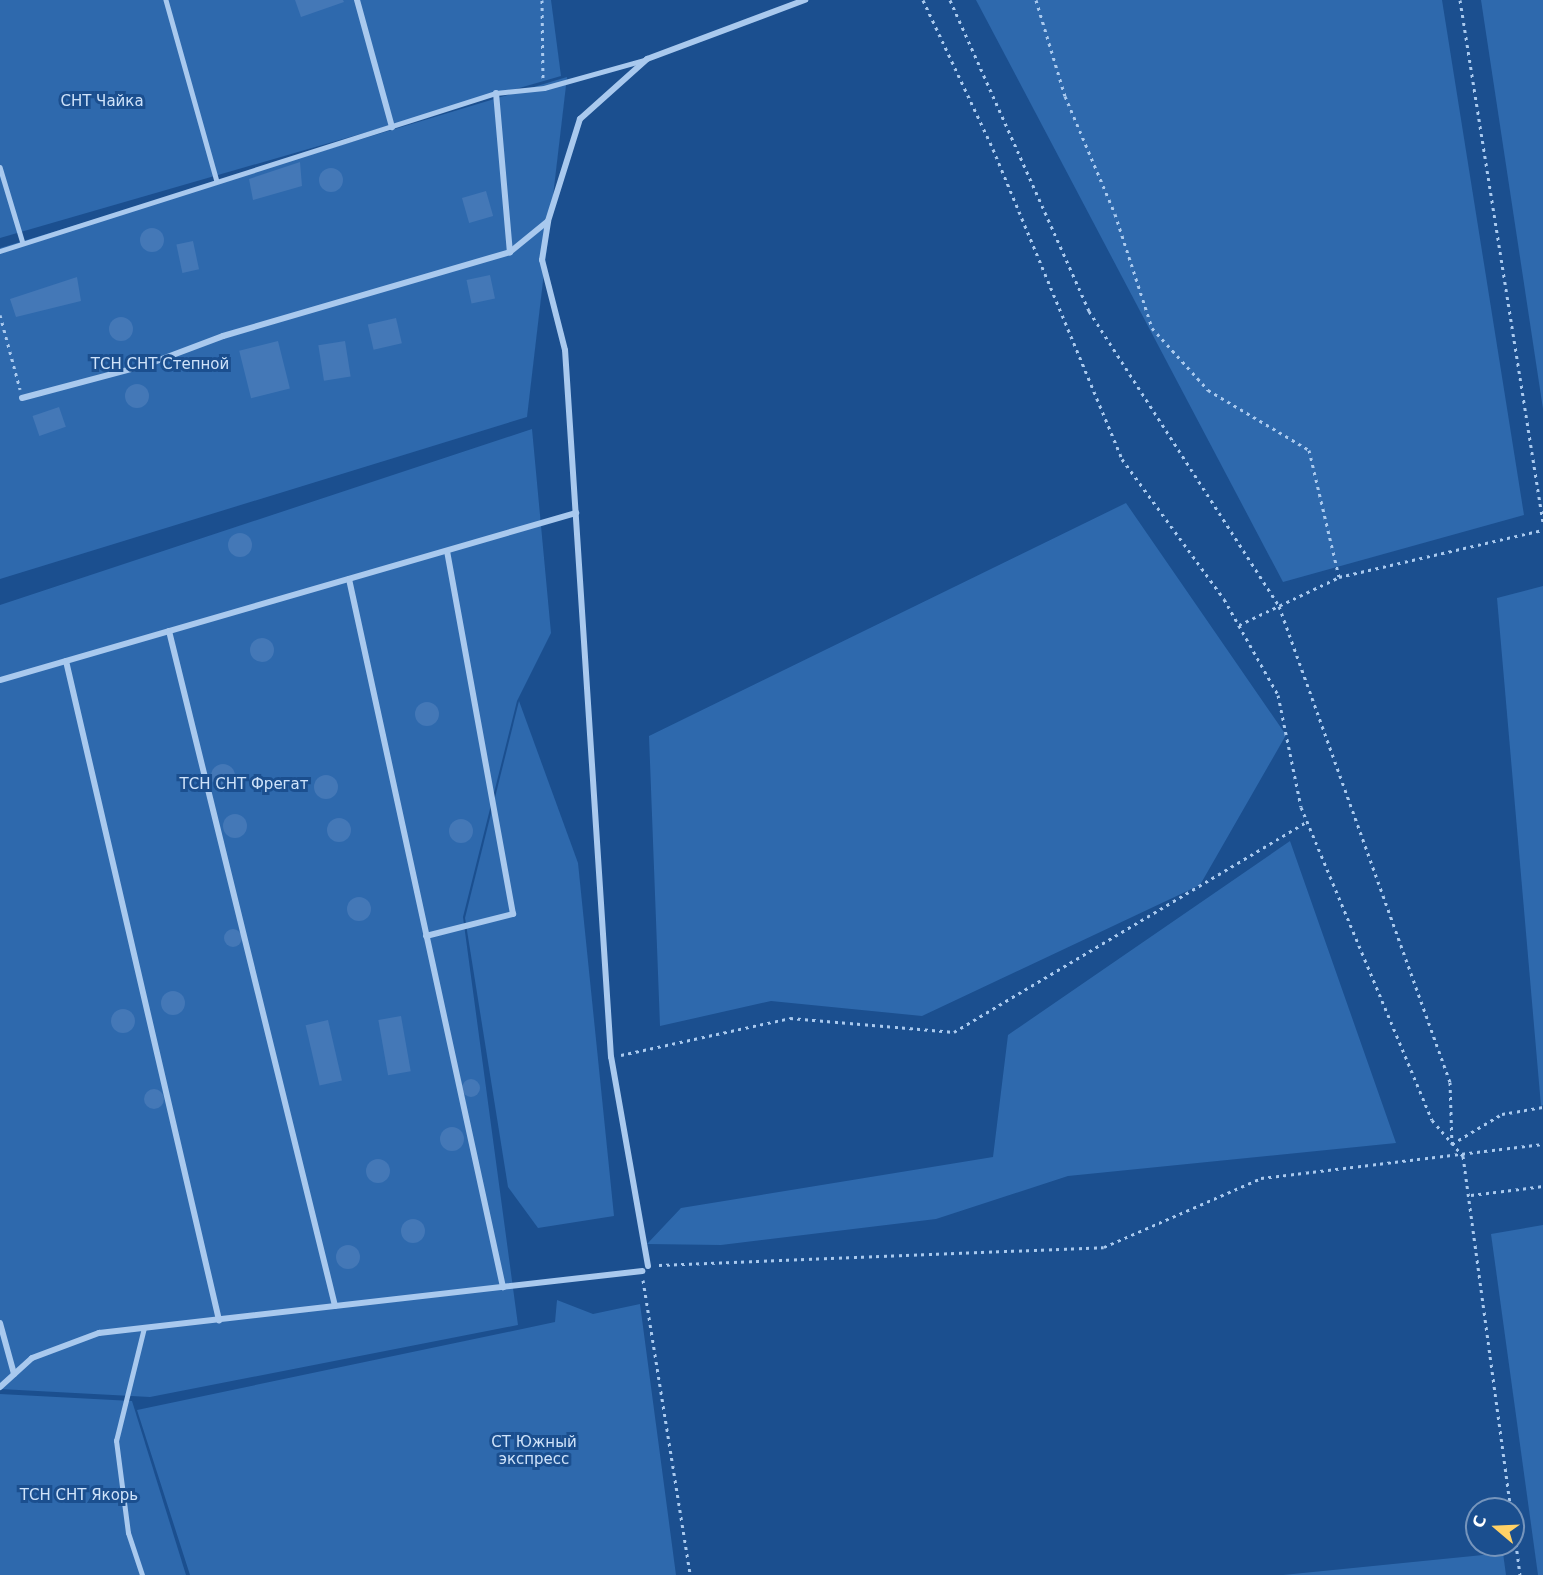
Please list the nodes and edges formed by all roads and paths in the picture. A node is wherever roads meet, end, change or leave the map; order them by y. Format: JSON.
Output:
{"nodes":[{"id":1,"x":166,"y":0,"type":"edge"},
{"id":2,"x":357,"y":0,"type":"edge"},
{"id":3,"x":542,"y":0,"type":"edge"},
{"id":4,"x":805,"y":0,"type":"edge"},
{"id":5,"x":923,"y":0,"type":"edge"},
{"id":6,"x":950,"y":0,"type":"edge"},
{"id":7,"x":1036,"y":0,"type":"edge"},
{"id":8,"x":1460,"y":0,"type":"edge"},
{"id":9,"x":647,"y":59,"type":"junction"},
{"id":10,"x":544,"y":88,"type":"junction"},
{"id":11,"x":496,"y":93,"type":"junction"},
{"id":12,"x":392,"y":127,"type":"junction"},
{"id":13,"x":0,"y":167,"type":"edge"},
{"id":14,"x":217,"y":181,"type":"junction"},
{"id":15,"x":548,"y":220,"type":"junction"},
{"id":16,"x":23,"y":243,"type":"junction"},
{"id":17,"x":0,"y":251,"type":"edge"},
{"id":18,"x":510,"y":252,"type":"junction"},
{"id":19,"x":0,"y":315,"type":"edge"},
{"id":20,"x":22,"y":398,"type":"joint"},
{"id":21,"x":576,"y":513,"type":"junction"},
{"id":22,"x":1543,"y":522,"type":"edge"},
{"id":23,"x":1543,"y":530,"type":"edge"},
{"id":24,"x":447,"y":551,"type":"junction"},
{"id":25,"x":1339,"y":577,"type":"junction"},
{"id":26,"x":349,"y":579,"type":"junction"},
{"id":27,"x":1279,"y":606,"type":"junction"},
{"id":28,"x":1239,"y":625,"type":"junction"},
{"id":29,"x":169,"y":631,"type":"junction"},
{"id":30,"x":66,"y":661,"type":"junction"},
{"id":31,"x":0,"y":680,"type":"edge"},
{"id":32,"x":1306,"y":822,"type":"junction"},
{"id":33,"x":426,"y":936,"type":"junction"},
{"id":34,"x":611,"y":1057,"type":"junction"},
{"id":35,"x":1543,"y":1107,"type":"edge"},
{"id":36,"x":1452,"y":1144,"type":"junction"},
{"id":37,"x":1543,"y":1144,"type":"edge"},
{"id":38,"x":1463,"y":1156,"type":"junction"},
{"id":39,"x":1543,"y":1186,"type":"edge"},
{"id":40,"x":1471,"y":1195,"type":"junction"},
{"id":41,"x":648,"y":1266,"type":"joint"},
{"id":42,"x":642,"y":1271,"type":"joint"},
{"id":43,"x":503,"y":1287,"type":"junction"},
{"id":44,"x":335,"y":1306,"type":"junction"},
{"id":45,"x":219,"y":1320,"type":"junction"},
{"id":46,"x":0,"y":1323,"type":"edge"},
{"id":47,"x":144,"y":1328,"type":"junction"},
{"id":48,"x":14,"y":1374,"type":"junction"},
{"id":49,"x":0,"y":1387,"type":"edge"},
{"id":50,"x":1510,"y":1497,"type":"edge"},
{"id":51,"x":1518,"y":1557,"type":"edge"},
{"id":52,"x":142,"y":1575,"type":"edge"},
{"id":53,"x":690,"y":1575,"type":"edge"},
{"id":54,"x":1520,"y":1575,"type":"edge"}],
"edges":[{"from":1,"to":14,"type":"lane"},
{"from":2,"to":12,"type":"street"},
{"from":3,"to":10,"type":"path"},
{"from":4,"to":9,"type":"street"},
{"from":5,"to":28,"type":"path"},
{"from":6,"to":27,"type":"path"},
{"from":7,"to":25,"type":"path"},
{"from":8,"to":22,"type":"path"},
{"from":9,"to":10,"type":"lane"},
{"from":9,"to":15,"type":"street"},
{"from":10,"to":11,"type":"lane"},
{"from":11,"to":12,"type":"lane"},
{"from":11,"to":18,"type":"street"},
{"from":12,"to":14,"type":"lane"},
{"from":13,"to":16,"type":"lane"},
{"from":14,"to":16,"type":"lane"},
{"from":15,"to":18,"type":"street"},
{"from":15,"to":21,"type":"street"},
{"from":16,"to":17,"type":"lane"},
{"from":18,"to":20,"type":"street"},
{"from":19,"to":20,"type":"path"},
{"from":21,"to":24,"type":"street"},
{"from":21,"to":34,"type":"street"},
{"from":23,"to":25,"type":"path"},
{"from":24,"to":26,"type":"street"},
{"from":24,"to":33,"type":"street"},
{"from":25,"to":27,"type":"path"},
{"from":26,"to":29,"type":"street"},
{"from":26,"to":33,"type":"street"},
{"from":27,"to":28,"type":"path"},
{"from":27,"to":36,"type":"path"},
{"from":28,"to":32,"type":"path"},
{"from":29,"to":30,"type":"street"},
{"from":29,"to":44,"type":"street"},
{"from":30,"to":31,"type":"street"},
{"from":30,"to":45,"type":"street"},
{"from":32,"to":34,"type":"path"},
{"from":32,"to":36,"type":"path"},
{"from":33,"to":43,"type":"street"},
{"from":34,"to":41,"type":"street"},
{"from":35,"to":36,"type":"path"},
{"from":36,"to":38,"type":"path"},
{"from":37,"to":38,"type":"path"},
{"from":38,"to":40,"type":"path"},
{"from":38,"to":41,"type":"path"},
{"from":39,"to":40,"type":"path"},
{"from":40,"to":50,"type":"path"},
{"from":42,"to":43,"type":"street"},
{"from":42,"to":53,"type":"path"},
{"from":43,"to":44,"type":"street"},
{"from":44,"to":45,"type":"street"},
{"from":45,"to":47,"type":"street"},
{"from":46,"to":48,"type":"street"},
{"from":47,"to":48,"type":"street"},
{"from":47,"to":52,"type":"lane"},
{"from":48,"to":49,"type":"street"},
{"from":51,"to":54,"type":"path"}]}
